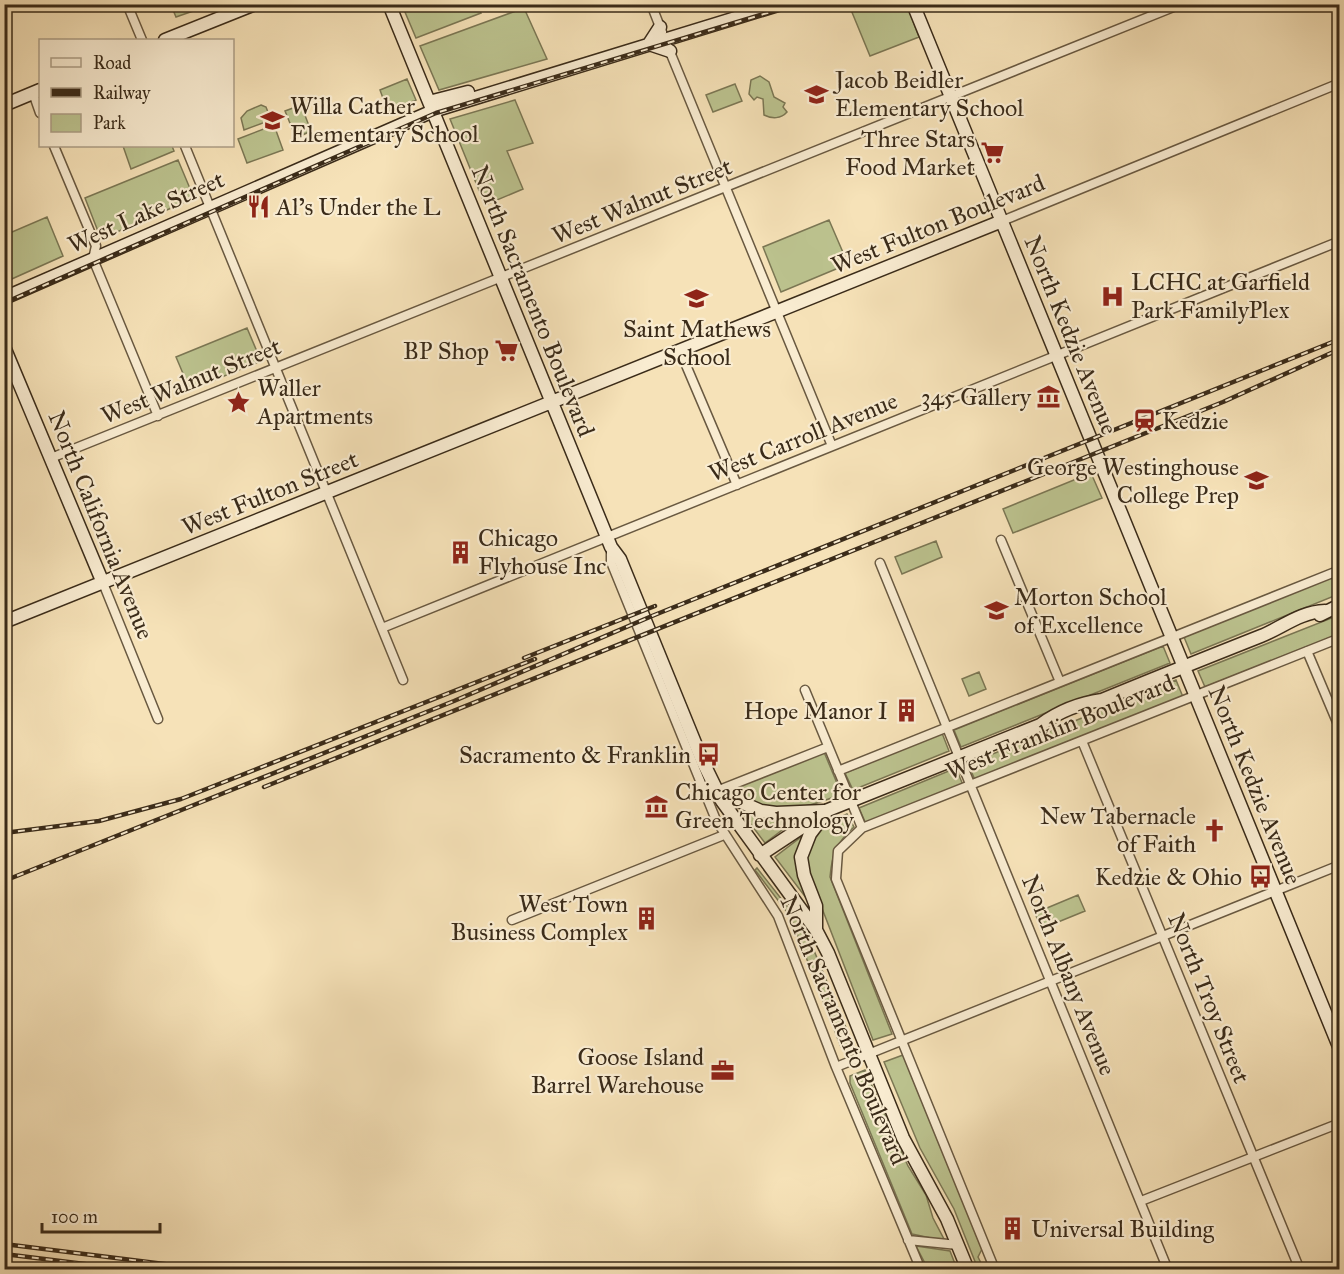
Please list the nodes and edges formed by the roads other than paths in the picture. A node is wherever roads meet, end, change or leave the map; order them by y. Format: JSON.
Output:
{"nodes":[{"id":1,"x":127,"y":4,"type":"edge"},
{"id":2,"x":255,"y":4,"type":"edge"},
{"id":3,"x":389,"y":4,"type":"edge"},
{"id":4,"x":651,"y":4,"type":"edge"},
{"id":5,"x":781,"y":4,"type":"edge"},
{"id":6,"x":913,"y":4,"type":"edge"},
{"id":7,"x":1181,"y":4,"type":"edge"},
{"id":8,"x":660,"y":27,"type":"junction"},
{"id":9,"x":142,"y":39,"type":"edge"},
{"id":10,"x":168,"y":39,"type":"edge"},
{"id":11,"x":649,"y":44,"type":"junction"},
{"id":12,"x":668,"y":45,"type":"junction"},
{"id":13,"x":1340,"y":83,"type":"edge"},
{"id":14,"x":37,"y":92,"type":"edge"},
{"id":15,"x":477,"y":96,"type":"junction"},
{"id":16,"x":951,"y":97,"type":"junction"},
{"id":17,"x":4,"y":105,"type":"edge"},
{"id":18,"x":432,"y":110,"type":"junction"},
{"id":19,"x":54,"y":147,"type":"edge"},
{"id":20,"x":185,"y":147,"type":"edge"},
{"id":21,"x":726,"y":188,"type":"junction"},
{"id":22,"x":210,"y":207,"type":"junction"},
{"id":23,"x":1002,"y":221,"type":"junction"},
{"id":24,"x":1340,"y":241,"type":"edge"},
{"id":25,"x":98,"y":253,"type":"junction"},
{"id":26,"x":501,"y":278,"type":"junction"},
{"id":27,"x":40,"y":282,"type":"junction"},
{"id":28,"x":4,"y":290,"type":"edge"},
{"id":29,"x":4,"y":298,"type":"edge"},
{"id":30,"x":777,"y":312,"type":"junction"},
{"id":31,"x":4,"y":347,"type":"edge"},
{"id":32,"x":680,"y":351,"type":"junction"},
{"id":33,"x":1057,"y":356,"type":"junction"},
{"id":34,"x":276,"y":368,"type":"junction"},
{"id":35,"x":552,"y":402,"type":"junction"},
{"id":36,"x":158,"y":416,"type":"junction"},
{"id":37,"x":832,"y":446,"type":"junction"},
{"id":38,"x":51,"y":458,"type":"junction"},
{"id":39,"x":736,"y":485,"type":"junction"},
{"id":40,"x":326,"y":493,"type":"junction"},
{"id":41,"x":1001,"y":540,"type":"dead end"},
{"id":42,"x":609,"y":542,"type":"junction"},
{"id":43,"x":880,"y":563,"type":"dead end"},
{"id":44,"x":1340,"y":570,"type":"edge"},
{"id":45,"x":103,"y":583,"type":"junction"},
{"id":46,"x":1340,"y":605,"type":"edge"},
{"id":47,"x":4,"y":622,"type":"edge"},
{"id":48,"x":382,"y":628,"type":"junction"},
{"id":49,"x":1172,"y":637,"type":"junction"},
{"id":50,"x":1340,"y":638,"type":"edge"},
{"id":51,"x":1307,"y":651,"type":"junction"},
{"id":52,"x":1184,"y":667,"type":"junction"},
{"id":53,"x":403,"y":680,"type":"dead end"},
{"id":54,"x":1060,"y":682,"type":"junction"},
{"id":55,"x":805,"y":690,"type":"dead end"},
{"id":56,"x":1195,"y":696,"type":"junction"},
{"id":57,"x":158,"y":719,"type":"dead end"},
{"id":58,"x":947,"y":727,"type":"junction"},
{"id":59,"x":1340,"y":729,"type":"edge"},
{"id":60,"x":1082,"y":741,"type":"junction"},
{"id":61,"x":828,"y":747,"type":"junction"},
{"id":62,"x":959,"y":757,"type":"junction"},
{"id":63,"x":838,"y":771,"type":"junction"},
{"id":64,"x":970,"y":785,"type":"junction"},
{"id":65,"x":711,"y":793,"type":"junction"},
{"id":66,"x":850,"y":801,"type":"junction"},
{"id":67,"x":828,"y":810,"type":"junction"},
{"id":68,"x":862,"y":828,"type":"junction"},
{"id":69,"x":724,"y":835,"type":"junction"},
{"id":70,"x":760,"y":855,"type":"junction"},
{"id":71,"x":1340,"y":865,"type":"edge"},
{"id":72,"x":1275,"y":891,"type":"junction"},
{"id":73,"x":512,"y":920,"type":"dead end"},
{"id":74,"x":816,"y":930,"type":"junction"},
{"id":75,"x":1162,"y":936,"type":"junction"},
{"id":76,"x":1050,"y":981,"type":"junction"},
{"id":77,"x":901,"y":1041,"type":"junction"},
{"id":78,"x":1340,"y":1049,"type":"edge"},
{"id":79,"x":868,"y":1054,"type":"junction"},
{"id":80,"x":836,"y":1067,"type":"junction"},
{"id":81,"x":1340,"y":1123,"type":"edge"},
{"id":82,"x":1253,"y":1157,"type":"junction"},
{"id":83,"x":1141,"y":1201,"type":"junction"},
{"id":84,"x":908,"y":1240,"type":"junction"},
{"id":85,"x":958,"y":1245,"type":"junction"},
{"id":86,"x":921,"y":1269,"type":"edge"},
{"id":87,"x":968,"y":1269,"type":"edge"},
{"id":88,"x":995,"y":1269,"type":"edge"},
{"id":89,"x":1168,"y":1269,"type":"edge"},
{"id":90,"x":1300,"y":1269,"type":"edge"}],
"edges":[{"from":1,"to":9,"type":"street"},
{"from":2,"to":10,"type":"street"},
{"from":3,"to":18,"type":"street","name":"North Sacramento Boulevard"},
{"from":4,"to":8,"type":"street"},
{"from":5,"to":12,"type":"street","name":"West Lake Street"},
{"from":6,"to":16,"type":"street","name":"North Kedzie Avenue"},
{"from":7,"to":16,"type":"street","name":"West Walnut Street"},
{"from":8,"to":11,"type":"street"},
{"from":8,"to":12,"type":"street"},
{"from":11,"to":12,"type":"street","name":"West Lake Street"},
{"from":11,"to":15,"type":"street","name":"West Lake Street"},
{"from":12,"to":21,"type":"street"},
{"from":13,"to":23,"type":"street","name":"West Fulton Boulevard"},
{"from":14,"to":17,"type":"street"},
{"from":15,"to":18,"type":"street","name":"West Lake Street"},
{"from":15,"to":18,"type":"street"},
{"from":16,"to":21,"type":"street","name":"West Walnut Street"},
{"from":16,"to":23,"type":"street","name":"North Kedzie Avenue"},
{"from":18,"to":22,"type":"street","name":"West Lake Street"},
{"from":18,"to":26,"type":"street","name":"North Sacramento Boulevard"},
{"from":19,"to":25,"type":"street"},
{"from":20,"to":22,"type":"street"},
{"from":21,"to":26,"type":"street","name":"West Walnut Street"},
{"from":21,"to":30,"type":"street"},
{"from":22,"to":25,"type":"street","name":"West Lake Street"},
{"from":22,"to":34,"type":"street"},
{"from":23,"to":30,"type":"street","name":"West Fulton Boulevard"},
{"from":23,"to":33,"type":"street","name":"North Kedzie Avenue"},
{"from":24,"to":33,"type":"street","name":"West Carroll Avenue"},
{"from":25,"to":27,"type":"street","name":"West Lake Street"},
{"from":25,"to":36,"type":"street"},
{"from":26,"to":34,"type":"street","name":"West Walnut Street"},
{"from":26,"to":35,"type":"street","name":"North Sacramento Boulevard"},
{"from":27,"to":28,"type":"street"},
{"from":27,"to":29,"type":"street","name":"West Lake Street"},
{"from":30,"to":32,"type":"street","name":"West Fulton Boulevard"},
{"from":30,"to":37,"type":"street"},
{"from":31,"to":38,"type":"street","name":"North California Avenue"},
{"from":32,"to":35,"type":"street","name":"West Fulton Boulevard"},
{"from":32,"to":39,"type":"street"},
{"from":33,"to":37,"type":"street","name":"West Carroll Avenue"},
{"from":33,"to":49,"type":"street","name":"North Kedzie Avenue"},
{"from":34,"to":36,"type":"street","name":"West Walnut Street"},
{"from":34,"to":40,"type":"street"},
{"from":35,"to":40,"type":"street","name":"West Fulton Street"},
{"from":35,"to":42,"type":"street","name":"North Sacramento Boulevard"},
{"from":36,"to":38,"type":"street","name":"West Walnut Street"},
{"from":37,"to":39,"type":"street","name":"West Carroll Avenue"},
{"from":38,"to":45,"type":"street","name":"North California Avenue"},
{"from":39,"to":42,"type":"street","name":"West Carroll Avenue"},
{"from":40,"to":45,"type":"street","name":"West Fulton Street"},
{"from":40,"to":48,"type":"street"},
{"from":41,"to":54,"type":"street"},
{"from":42,"to":48,"type":"street","name":"West Carroll Avenue"},
{"from":42,"to":65,"type":"street","name":"North Sacramento Boulevard"},
{"from":43,"to":58,"type":"street","name":"North Albany Avenue"},
{"from":44,"to":49,"type":"street","name":"West Franklin Boulevard"},
{"from":45,"to":47,"type":"street","name":"West Fulton Street"},
{"from":45,"to":57,"type":"street","name":"North California Avenue"},
{"from":46,"to":52,"type":"street","name":"West Franklin Boulevard"},
{"from":48,"to":53,"type":"street"},
{"from":49,"to":52,"type":"street","name":"North Kedzie Avenue"},
{"from":49,"to":54,"type":"street","name":"West Franklin Boulevard"},
{"from":50,"to":51,"type":"street","name":"West Franklin Boulevard"},
{"from":51,"to":56,"type":"street","name":"West Franklin Boulevard"},
{"from":51,"to":59,"type":"street"},
{"from":52,"to":56,"type":"street","name":"North Kedzie Avenue"},
{"from":52,"to":62,"type":"street","name":"West Franklin Boulevard"},
{"from":54,"to":58,"type":"street","name":"West Franklin Boulevard"},
{"from":55,"to":61,"type":"street"},
{"from":56,"to":60,"type":"street","name":"West Franklin Boulevard"},
{"from":56,"to":72,"type":"street","name":"North Kedzie Avenue"},
{"from":58,"to":62,"type":"street","name":"North Albany Avenue"},
{"from":58,"to":63,"type":"street","name":"West Franklin Boulevard"},
{"from":60,"to":64,"type":"street","name":"West Franklin Boulevard"},
{"from":60,"to":75,"type":"street","name":"North Troy Street"},
{"from":61,"to":63,"type":"street"},
{"from":61,"to":65,"type":"street"},
{"from":62,"to":64,"type":"street","name":"North Albany Avenue"},
{"from":62,"to":66,"type":"street","name":"West Franklin Boulevard"},
{"from":63,"to":66,"type":"street"},
{"from":64,"to":68,"type":"street","name":"West Franklin Boulevard"},
{"from":64,"to":76,"type":"street","name":"North Albany Avenue"},
{"from":65,"to":67,"type":"street"},
{"from":65,"to":69,"type":"street","name":"North Sacramento Boulevard"},
{"from":65,"to":70,"type":"street","name":"North Sacramento Boulevard"},
{"from":66,"to":67,"type":"street","name":"West Franklin Boulevard"},
{"from":66,"to":68,"type":"street"},
{"from":67,"to":70,"type":"street","name":"West Franklin Boulevard"},
{"from":67,"to":74,"type":"street"},
{"from":68,"to":77,"type":"street","name":"North Sacramento Boulevard"},
{"from":69,"to":73,"type":"street"},
{"from":69,"to":80,"type":"street","name":"North Sacramento Boulevard"},
{"from":70,"to":74,"type":"street","name":"North Sacramento Boulevard"},
{"from":71,"to":72,"type":"street"},
{"from":72,"to":75,"type":"street"},
{"from":72,"to":78,"type":"street","name":"North Kedzie Avenue"},
{"from":74,"to":79,"type":"street","name":"North Sacramento Boulevard"},
{"from":75,"to":76,"type":"street"},
{"from":75,"to":82,"type":"street","name":"North Troy Street"},
{"from":76,"to":77,"type":"street"},
{"from":76,"to":83,"type":"street","name":"North Albany Avenue"},
{"from":77,"to":79,"type":"street"},
{"from":77,"to":88,"type":"street","name":"North Sacramento Boulevard"},
{"from":79,"to":80,"type":"street"},
{"from":79,"to":85,"type":"street","name":"North Sacramento Boulevard"},
{"from":80,"to":84,"type":"street","name":"North Sacramento Boulevard"},
{"from":81,"to":82,"type":"street"},
{"from":82,"to":83,"type":"street"},
{"from":82,"to":90,"type":"street","name":"North Troy Street"},
{"from":83,"to":89,"type":"street","name":"North Albany Avenue"},
{"from":84,"to":85,"type":"street"},
{"from":84,"to":86,"type":"street","name":"North Sacramento Boulevard"},
{"from":85,"to":87,"type":"street","name":"North Sacramento Boulevard"}]}
